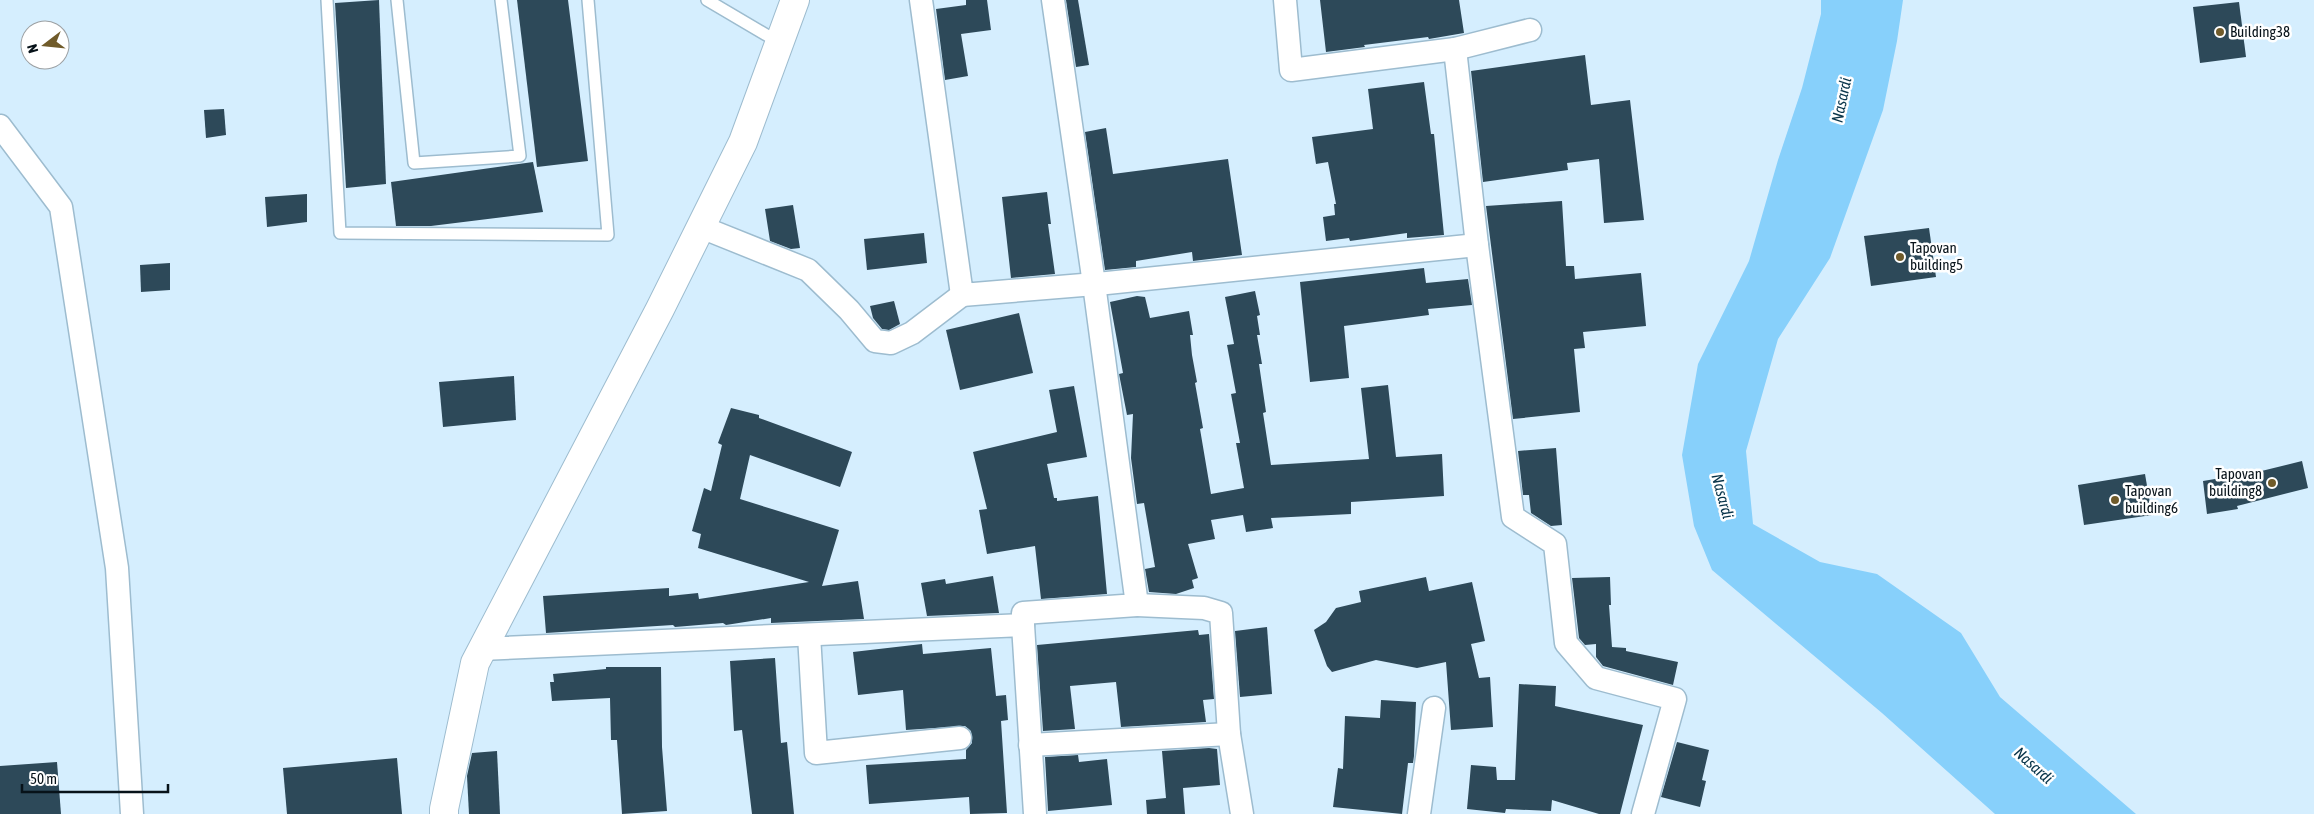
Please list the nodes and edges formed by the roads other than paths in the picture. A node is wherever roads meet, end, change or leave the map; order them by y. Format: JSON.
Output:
{"nodes":[{"id":1,"x":327,"y":0,"type":"edge"},
{"id":2,"x":397,"y":0,"type":"edge"},
{"id":3,"x":501,"y":0,"type":"edge"},
{"id":4,"x":588,"y":0,"type":"edge"},
{"id":5,"x":707,"y":0,"type":"edge"},
{"id":6,"x":796,"y":0,"type":"edge"},
{"id":7,"x":921,"y":0,"type":"edge"},
{"id":8,"x":1053,"y":0,"type":"edge"},
{"id":9,"x":1285,"y":0,"type":"edge"},
{"id":10,"x":1530,"y":30,"type":"dead end"},
{"id":11,"x":780,"y":43,"type":"junction"},
{"id":12,"x":1455,"y":49,"type":"junction"},
{"id":13,"x":0,"y":126,"type":"edge"},
{"id":14,"x":701,"y":227,"type":"junction"},
{"id":15,"x":1477,"y":245,"type":"junction"},
{"id":16,"x":1094,"y":284,"type":"junction"},
{"id":17,"x":962,"y":295,"type":"junction"},
{"id":18,"x":1137,"y":605,"type":"junction"},
{"id":19,"x":1024,"y":625,"type":"junction"},
{"id":20,"x":809,"y":635,"type":"junction"},
{"id":21,"x":481,"y":649,"type":"junction"},
{"id":22,"x":1434,"y":708,"type":"dead end"},
{"id":23,"x":1229,"y":734,"type":"junction"},
{"id":24,"x":960,"y":738,"type":"dead end"},
{"id":25,"x":1030,"y":745,"type":"junction"},
{"id":26,"x":132,"y":814,"type":"edge"},
{"id":27,"x":444,"y":814,"type":"edge"},
{"id":28,"x":1035,"y":814,"type":"edge"},
{"id":29,"x":1242,"y":814,"type":"edge"},
{"id":30,"x":1419,"y":814,"type":"edge"},
{"id":31,"x":1643,"y":814,"type":"edge"}],
"edges":[{"from":1,"to":4,"type":"lane"},
{"from":2,"to":3,"type":"lane"},
{"from":5,"to":11,"type":"lane"},
{"from":6,"to":11,"type":"street"},
{"from":7,"to":17,"type":"street"},
{"from":8,"to":16,"type":"street"},
{"from":9,"to":12,"type":"street"},
{"from":10,"to":12,"type":"street"},
{"from":11,"to":14,"type":"street"},
{"from":12,"to":15,"type":"street"},
{"from":13,"to":26,"type":"street"},
{"from":14,"to":17,"type":"street"},
{"from":14,"to":21,"type":"street"},
{"from":15,"to":16,"type":"street"},
{"from":15,"to":31,"type":"street"},
{"from":16,"to":17,"type":"street"},
{"from":16,"to":18,"type":"street"},
{"from":18,"to":19,"type":"street"},
{"from":18,"to":23,"type":"street"},
{"from":19,"to":20,"type":"street"},
{"from":19,"to":25,"type":"street"},
{"from":20,"to":21,"type":"street"},
{"from":20,"to":24,"type":"street"},
{"from":21,"to":27,"type":"street"},
{"from":22,"to":30,"type":"street"},
{"from":23,"to":25,"type":"street"},
{"from":23,"to":29,"type":"street"},
{"from":25,"to":28,"type":"street"}]}
